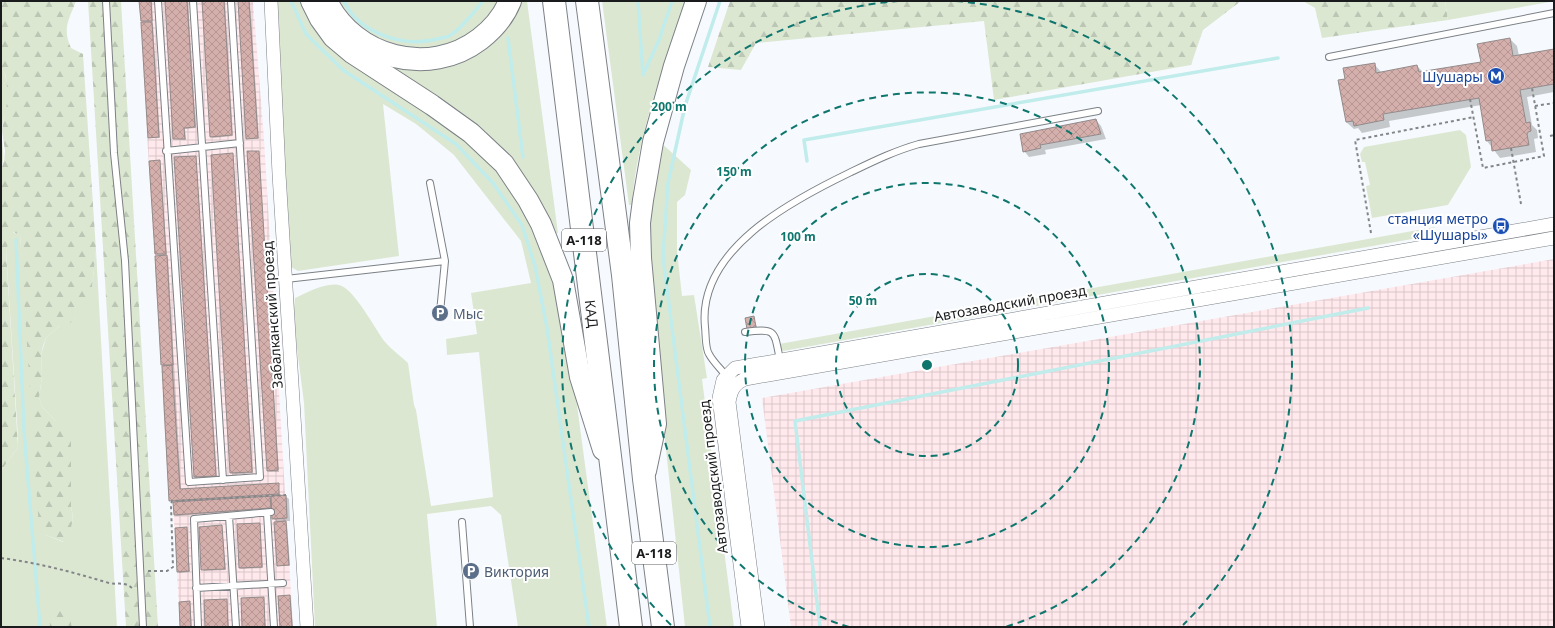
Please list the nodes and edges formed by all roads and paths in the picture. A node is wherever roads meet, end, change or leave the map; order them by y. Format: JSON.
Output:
{"nodes":[{"id":1,"x":106,"y":1,"type":"edge"},
{"id":2,"x":158,"y":1,"type":"edge"},
{"id":3,"x":194,"y":1,"type":"edge"},
{"id":4,"x":232,"y":1,"type":"edge"},
{"id":5,"x":271,"y":1,"type":"edge"},
{"id":6,"x":311,"y":1,"type":"edge"},
{"id":7,"x":326,"y":1,"type":"edge"},
{"id":8,"x":510,"y":1,"type":"edge"},
{"id":9,"x":554,"y":1,"type":"edge"},
{"id":10,"x":586,"y":1,"type":"edge"},
{"id":11,"x":696,"y":1,"type":"edge"},
{"id":12,"x":1554,"y":13,"type":"edge"},
{"id":13,"x":1329,"y":57,"type":"dead end"},
{"id":14,"x":1532,"y":88,"type":"dead end"},
{"id":15,"x":1470,"y":99,"type":"dead end"},
{"id":16,"x":1554,"y":103,"type":"edge"},
{"id":17,"x":1535,"y":106,"type":"junction"},
{"id":18,"x":1098,"y":111,"type":"dead end"},
{"id":19,"x":1474,"y":117,"type":"junction"},
{"id":20,"x":1554,"y":135,"type":"edge"},
{"id":21,"x":1550,"y":136,"type":"dead end"},
{"id":22,"x":240,"y":143,"type":"junction"},
{"id":23,"x":202,"y":148,"type":"junction"},
{"id":24,"x":1511,"y":148,"type":"dead end"},
{"id":25,"x":166,"y":151,"type":"junction"},
{"id":26,"x":1514,"y":162,"type":"junction"},
{"id":27,"x":430,"y":183,"type":"dead end"},
{"id":28,"x":1521,"y":204,"type":"dead end"},
{"id":29,"x":1554,"y":224,"type":"edge"},
{"id":30,"x":1371,"y":233,"type":"dead end"},
{"id":31,"x":1554,"y":238,"type":"edge"},
{"id":32,"x":445,"y":261,"type":"junction"},
{"id":33,"x":286,"y":279,"type":"junction"},
{"id":34,"x":440,"y":312,"type":"dead end"},
{"id":35,"x":745,"y":332,"type":"dead end"},
{"id":36,"x":780,"y":360,"type":"junction"},
{"id":37,"x":730,"y":381,"type":"junction"},
{"id":38,"x":612,"y":479,"type":"junction"},
{"id":39,"x":644,"y":479,"type":"junction"},
{"id":40,"x":222,"y":480,"type":"junction"},
{"id":41,"x":286,"y":494,"type":"dead end"},
{"id":42,"x":229,"y":516,"type":"junction"},
{"id":43,"x":462,"y":522,"type":"dead end"},
{"id":44,"x":1,"y":558,"type":"edge"},
{"id":45,"x":139,"y":572,"type":"junction"},
{"id":46,"x":126,"y":583,"type":"dead end"},
{"id":47,"x":284,"y":583,"type":"dead end"},
{"id":48,"x":271,"y":584,"type":"junction"},
{"id":49,"x":233,"y":586,"type":"junction"},
{"id":50,"x":196,"y":588,"type":"junction"},
{"id":51,"x":143,"y":627,"type":"edge"},
{"id":52,"x":198,"y":627,"type":"edge"},
{"id":53,"x":236,"y":627,"type":"edge"},
{"id":54,"x":274,"y":627,"type":"edge"},
{"id":55,"x":307,"y":627,"type":"edge"},
{"id":56,"x":470,"y":627,"type":"edge"},
{"id":57,"x":631,"y":627,"type":"edge"},
{"id":58,"x":663,"y":627,"type":"edge"},
{"id":59,"x":748,"y":627,"type":"edge"},
{"id":60,"x":758,"y":627,"type":"edge"}],
"edges":[{"from":1,"to":45,"type":"lane"},
{"from":2,"to":25,"type":"lane"},
{"from":3,"to":23,"type":"lane"},
{"from":4,"to":22,"type":"lane"},
{"from":5,"to":33,"type":"street","name":"Забалканский проезд"},
{"from":6,"to":38,"type":"main road"},
{"from":7,"to":8,"type":"highway"},
{"from":9,"to":38,"type":"highway","name":"КАД","number":"А-118"},
{"from":10,"to":39,"type":"highway","number":"А-118"},
{"from":11,"to":39,"type":"main road"},
{"from":12,"to":13,"type":"lane"},
{"from":14,"to":17,"type":"path"},
{"from":15,"to":19,"type":"path"},
{"from":16,"to":17,"type":"path"},
{"from":17,"to":26,"type":"path"},
{"from":18,"to":37,"type":"lane"},
{"from":19,"to":26,"type":"path"},
{"from":19,"to":30,"type":"path"},
{"from":20,"to":21,"type":"path"},
{"from":22,"to":23,"type":"lane"},
{"from":22,"to":40,"type":"lane"},
{"from":23,"to":25,"type":"lane"},
{"from":23,"to":40,"type":"lane"},
{"from":24,"to":26,"type":"path"},
{"from":25,"to":40,"type":"lane"},
{"from":26,"to":28,"type":"path"},
{"from":27,"to":32,"type":"lane"},
{"from":29,"to":36,"type":"street","name":"Автозаводский проезд"},
{"from":31,"to":37,"type":"street","name":"Автозаводский проезд"},
{"from":32,"to":33,"type":"lane"},
{"from":32,"to":34,"type":"lane"},
{"from":33,"to":55,"type":"street","name":"Забалканский проезд"},
{"from":35,"to":36,"type":"lane"},
{"from":36,"to":37,"type":"street","name":"Автозаводский проезд"},
{"from":37,"to":59,"type":"street","name":"Автозаводский проезд"},
{"from":37,"to":60,"type":"street","name":"Автозаводский проезд"},
{"from":38,"to":57,"type":"highway","name":"КАД","number":"А-118"},
{"from":39,"to":58,"type":"highway","number":"А-118"},
{"from":41,"to":45,"type":"path"},
{"from":42,"to":48,"type":"lane"},
{"from":42,"to":49,"type":"lane"},
{"from":42,"to":50,"type":"lane"},
{"from":43,"to":56,"type":"lane"},
{"from":44,"to":46,"type":"path"},
{"from":45,"to":51,"type":"lane"},
{"from":47,"to":48,"type":"lane"},
{"from":48,"to":49,"type":"lane"},
{"from":48,"to":54,"type":"lane"},
{"from":49,"to":50,"type":"lane"},
{"from":49,"to":53,"type":"lane"},
{"from":50,"to":52,"type":"lane"}]}
